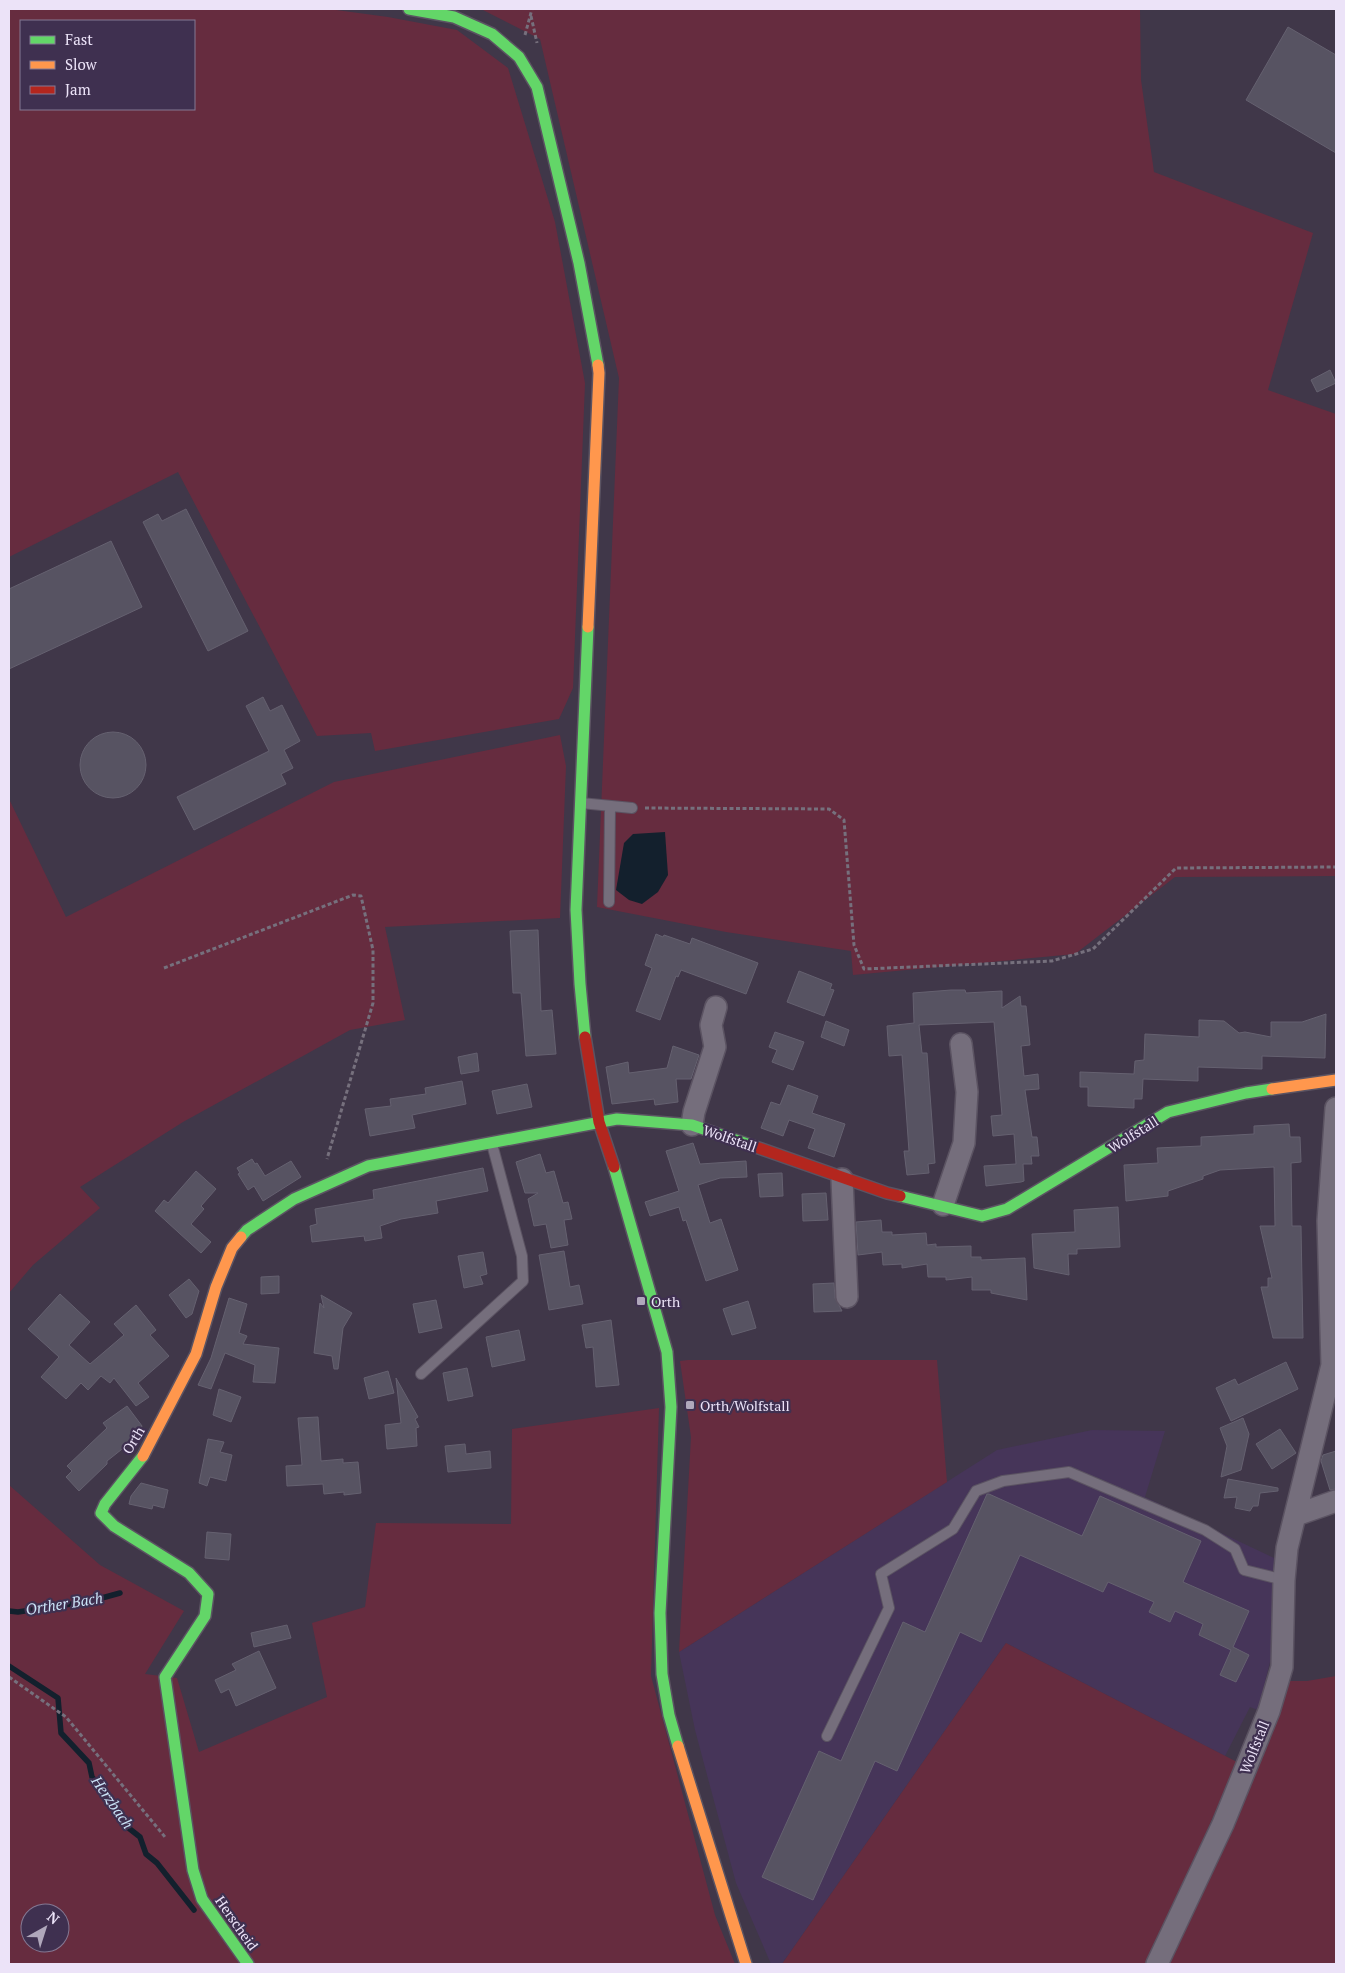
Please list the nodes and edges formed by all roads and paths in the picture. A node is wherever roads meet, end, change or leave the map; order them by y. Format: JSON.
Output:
{"nodes":[{"id":1,"x":409,"y":9,"type":"edge"},
{"id":2,"x":580,"y":803,"type":"junction"},
{"id":3,"x":610,"y":807,"type":"junction"},
{"id":4,"x":632,"y":808,"type":"joint"},
{"id":5,"x":1336,"y":867,"type":"edge"},
{"id":6,"x":609,"y":902,"type":"dead end"},
{"id":7,"x":164,"y":968,"type":"dead end"},
{"id":8,"x":716,"y":1007,"type":"dead end"},
{"id":9,"x":961,"y":1044,"type":"dead end"},
{"id":10,"x":1336,"y":1080,"type":"edge"},
{"id":11,"x":1336,"y":1108,"type":"edge"},
{"id":12,"x":599,"y":1122,"type":"junction"},
{"id":13,"x":692,"y":1125,"type":"junction"},
{"id":14,"x":492,"y":1144,"type":"junction"},
{"id":15,"x":842,"y":1179,"type":"junction"},
{"id":16,"x":328,"y":1184,"type":"junction"},
{"id":17,"x":943,"y":1205,"type":"junction"},
{"id":18,"x":847,"y":1297,"type":"dead end"},
{"id":19,"x":420,"y":1374,"type":"dead end"},
{"id":20,"x":1336,"y":1501,"type":"edge"},
{"id":21,"x":1296,"y":1515,"type":"junction"},
{"id":22,"x":1284,"y":1580,"type":"junction"},
{"id":23,"x":9,"y":1677,"type":"edge"},
{"id":24,"x":827,"y":1736,"type":"dead end"},
{"id":25,"x":168,"y":1840,"type":"dead end"},
{"id":26,"x":193,"y":1870,"type":"joint"},
{"id":27,"x":248,"y":1964,"type":"edge"},
{"id":28,"x":746,"y":1964,"type":"edge"},
{"id":29,"x":1157,"y":1964,"type":"edge"}],
"edges":[{"from":1,"to":2,"type":"main road"},
{"from":2,"to":3,"type":"lane"},
{"from":2,"to":12,"type":"main road"},
{"from":3,"to":4,"type":"lane"},
{"from":3,"to":6,"type":"lane"},
{"from":4,"to":5,"type":"path"},
{"from":7,"to":16,"type":"path"},
{"from":8,"to":13,"type":"street"},
{"from":9,"to":17,"type":"street"},
{"from":10,"to":17,"type":"main road","name":"Wolfstall"},
{"from":11,"to":21,"type":"street","name":"Wolfstall"},
{"from":12,"to":13,"type":"main road","name":"Wolfstall"},
{"from":12,"to":14,"type":"main road","name":"Orth"},
{"from":12,"to":28,"type":"main road"},
{"from":13,"to":15,"type":"main road","name":"Wolfstall"},
{"from":14,"to":16,"type":"main road","name":"Orth"},
{"from":14,"to":19,"type":"lane"},
{"from":15,"to":17,"type":"main road","name":"Wolfstall"},
{"from":15,"to":18,"type":"street"},
{"from":16,"to":26,"type":"main road","name":"Orth"},
{"from":20,"to":21,"type":"street"},
{"from":21,"to":22,"type":"street","name":"Wolfstall"},
{"from":22,"to":24,"type":"lane"},
{"from":22,"to":29,"type":"street","name":"Wolfstall"},
{"from":23,"to":25,"type":"path"},
{"from":26,"to":27,"type":"main road","name":"Herscheid"}]}
